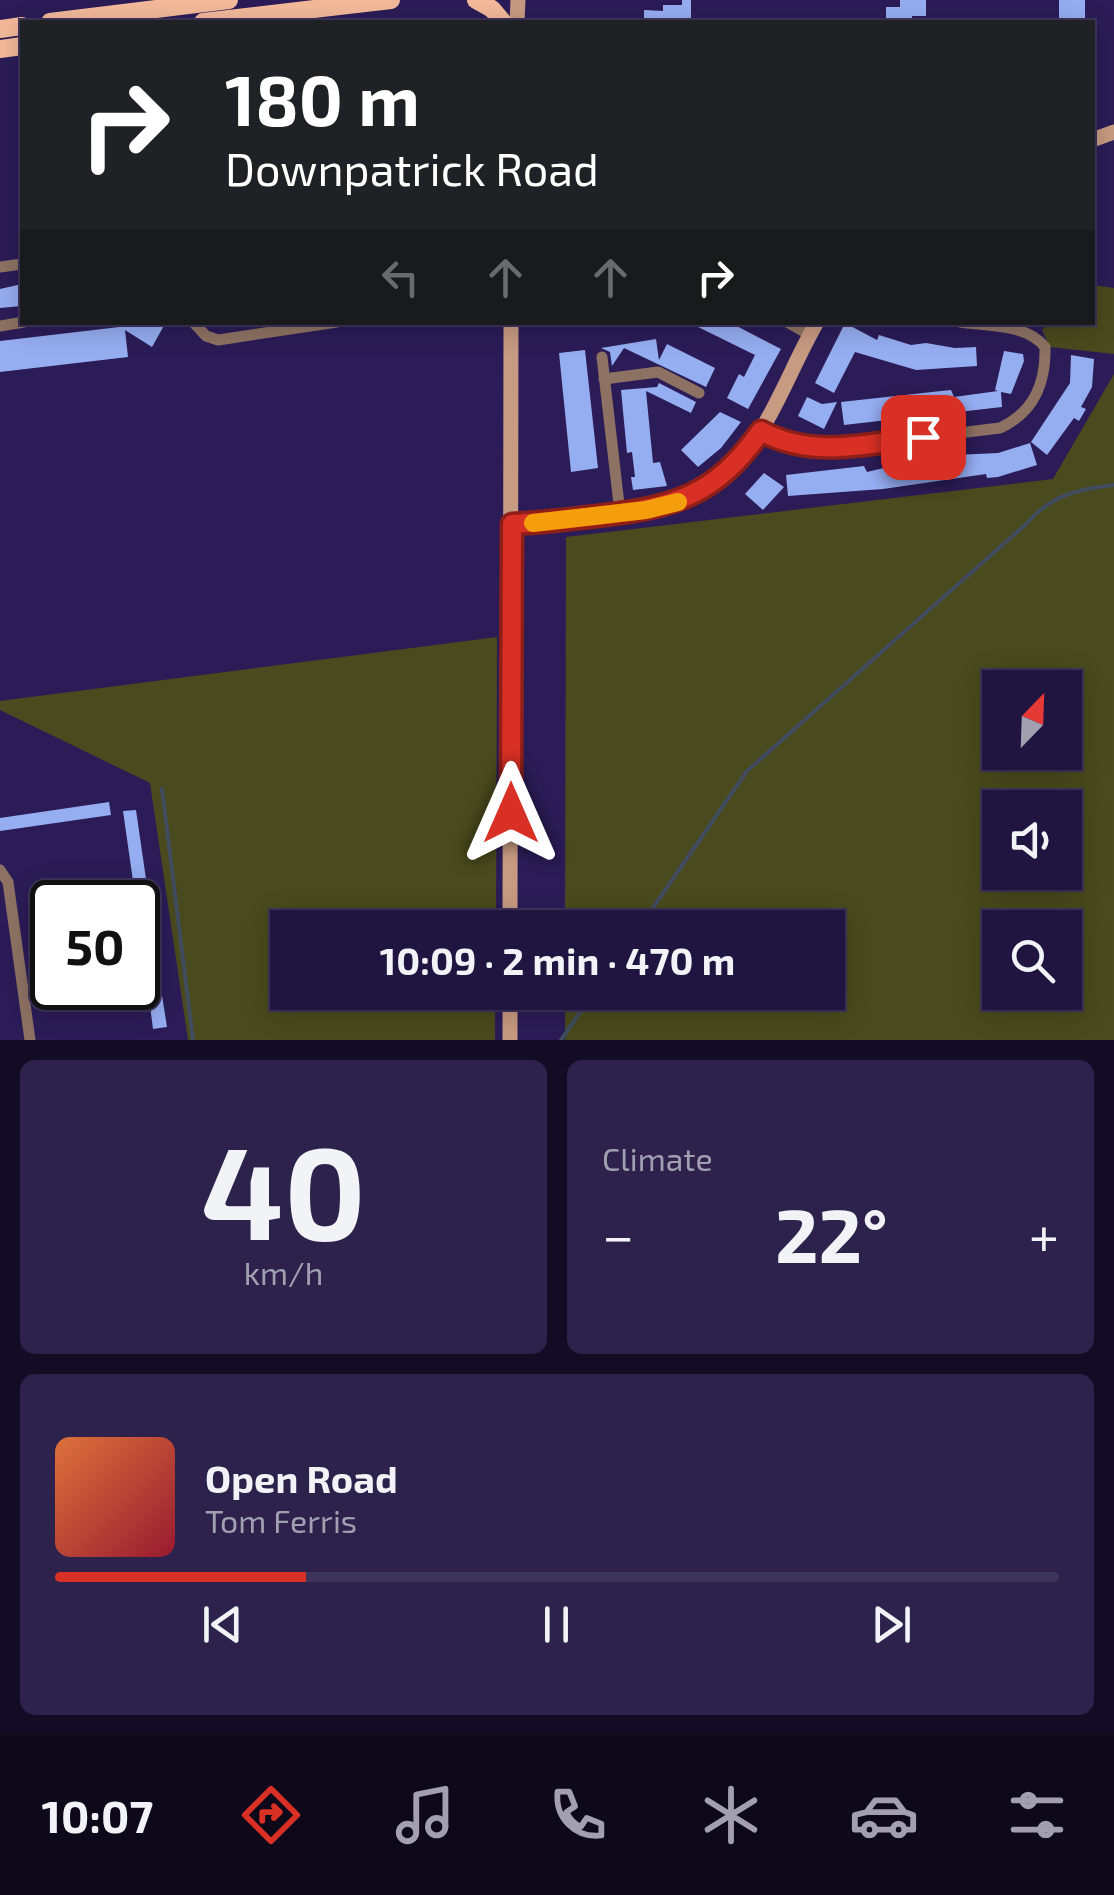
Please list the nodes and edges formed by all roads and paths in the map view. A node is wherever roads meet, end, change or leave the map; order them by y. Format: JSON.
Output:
{"nodes":[{"id":1,"x":229,"y":0,"type":"edge"},
{"id":2,"x":391,"y":0,"type":"edge"},
{"id":3,"x":476,"y":0,"type":"edge"},
{"id":4,"x":66,"y":20,"type":"edge"},
{"id":5,"x":220,"y":20,"type":"edge"},
{"id":6,"x":500,"y":20,"type":"edge"},
{"id":7,"x":196,"y":325,"type":"edge"},
{"id":8,"x":317,"y":325,"type":"edge"},
{"id":9,"x":511,"y":325,"type":"edge"},
{"id":10,"x":980,"y":325,"type":"edge"},
{"id":11,"x":814,"y":329,"type":"edge"},
{"id":12,"x":602,"y":357,"type":"dead end"},
{"id":13,"x":604,"y":379,"type":"junction"},
{"id":14,"x":699,"y":393,"type":"dead end"},
{"id":15,"x":761,"y":431,"type":"junction"},
{"id":16,"x":620,"y":514,"type":"junction"},
{"id":17,"x":512,"y":524,"type":"junction"},
{"id":18,"x":0,"y":870,"type":"edge"},
{"id":19,"x":510,"y":910,"type":"edge"},
{"id":20,"x":510,"y":1010,"type":"edge"},
{"id":21,"x":30,"y":1040,"type":"edge"},
{"id":22,"x":510,"y":1040,"type":"edge"}],
"edges":[{"from":1,"to":4,"type":"main road"},
{"from":2,"to":5,"type":"main road"},
{"from":3,"to":6,"type":"main road"},
{"from":7,"to":8,"type":"street"},
{"from":9,"to":17,"type":"main road"},
{"from":10,"to":15,"type":"street"},
{"from":11,"to":15,"type":"main road"},
{"from":12,"to":13,"type":"street"},
{"from":13,"to":14,"type":"street"},
{"from":13,"to":16,"type":"street"},
{"from":15,"to":16,"type":"main road"},
{"from":16,"to":17,"type":"main road"},
{"from":17,"to":19,"type":"main road"},
{"from":18,"to":21,"type":"street"},
{"from":20,"to":22,"type":"main road"}]}
